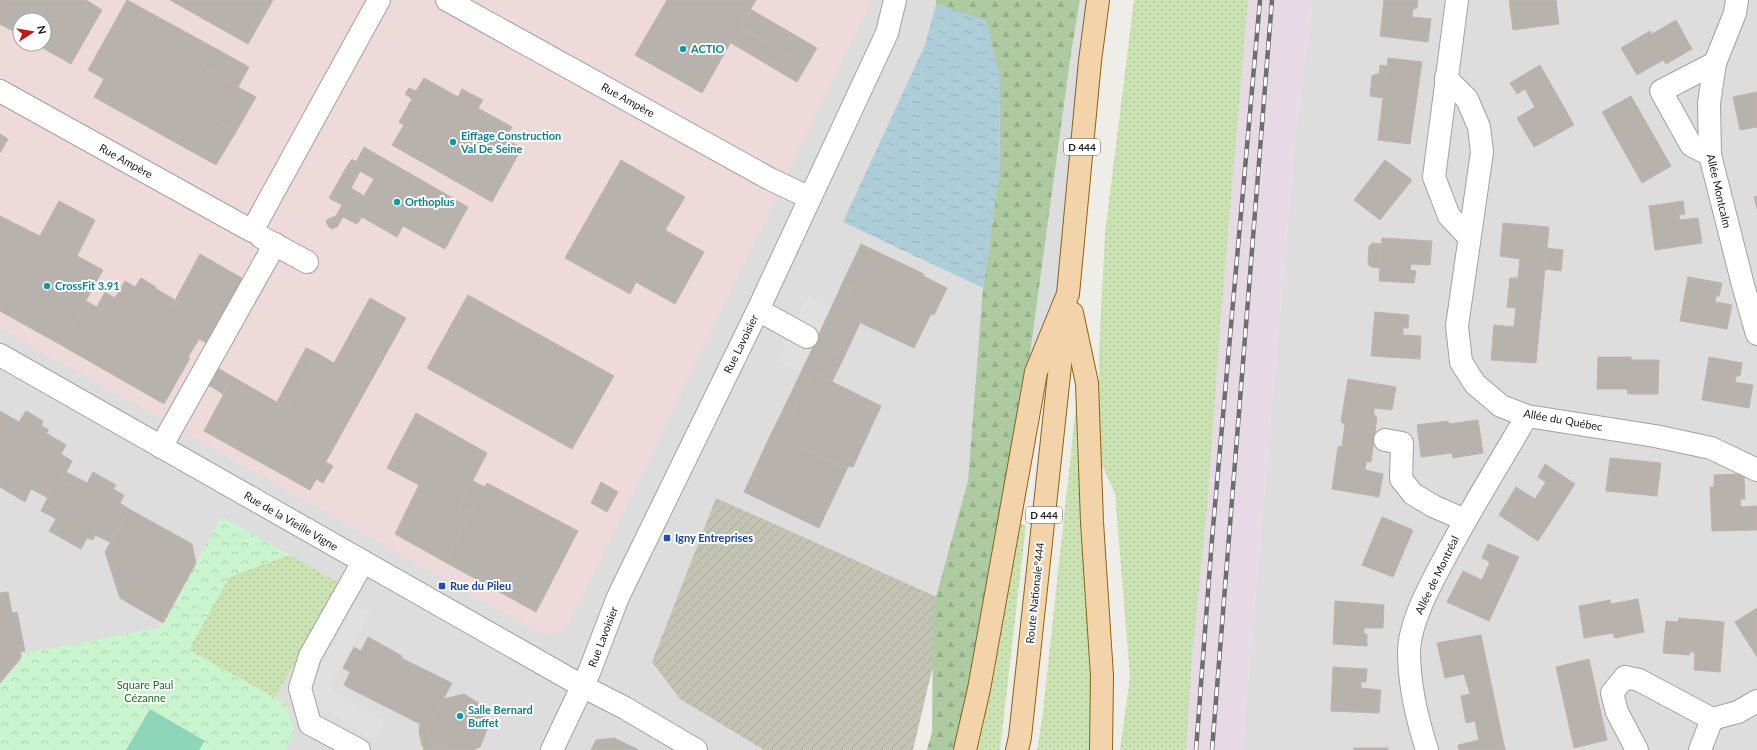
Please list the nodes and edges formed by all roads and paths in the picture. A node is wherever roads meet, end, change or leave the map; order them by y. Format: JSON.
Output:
{"nodes":[{"id":1,"x":379,"y":0,"type":"edge"},
{"id":2,"x":447,"y":0,"type":"edge"},
{"id":3,"x":895,"y":0,"type":"edge"},
{"id":4,"x":1098,"y":0,"type":"edge"},
{"id":5,"x":1457,"y":0,"type":"edge"},
{"id":6,"x":1738,"y":0,"type":"edge"},
{"id":7,"x":1715,"y":63,"type":"junction"},
{"id":8,"x":1446,"y":78,"type":"junction"},
{"id":9,"x":0,"y":92,"type":"edge"},
{"id":10,"x":1710,"y":155,"type":"junction"},
{"id":11,"x":810,"y":198,"type":"junction"},
{"id":12,"x":252,"y":231,"type":"junction"},
{"id":13,"x":1469,"y":237,"type":"junction"},
{"id":14,"x":275,"y":244,"type":"junction"},
{"id":15,"x":307,"y":262,"type":"dead end"},
{"id":16,"x":1068,"y":294,"type":"junction"},
{"id":17,"x":758,"y":310,"type":"junction"},
{"id":18,"x":1757,"y":334,"type":"edge"},
{"id":19,"x":808,"y":337,"type":"dead end"},
{"id":20,"x":0,"y":355,"type":"edge"},
{"id":21,"x":1527,"y":416,"type":"junction"},
{"id":22,"x":1385,"y":440,"type":"dead end"},
{"id":23,"x":161,"y":447,"type":"junction"},
{"id":24,"x":1757,"y":470,"type":"edge"},
{"id":25,"x":1465,"y":520,"type":"junction"},
{"id":26,"x":363,"y":562,"type":"junction"},
{"id":27,"x":582,"y":686,"type":"junction"},
{"id":28,"x":1757,"y":702,"type":"edge"},
{"id":29,"x":1712,"y":719,"type":"junction"},
{"id":30,"x":1019,"y":746,"type":"edge"},
{"id":31,"x":359,"y":750,"type":"edge"},
{"id":32,"x":552,"y":750,"type":"edge"},
{"id":33,"x":696,"y":750,"type":"edge"},
{"id":34,"x":965,"y":750,"type":"edge"},
{"id":35,"x":1102,"y":750,"type":"edge"},
{"id":36,"x":1427,"y":750,"type":"edge"},
{"id":37,"x":1637,"y":750,"type":"edge"},
{"id":38,"x":1700,"y":750,"type":"edge"}],
"edges":[{"from":1,"to":12,"type":"street"},
{"from":2,"to":11,"type":"street","name":"Rue Ampère"},
{"from":3,"to":11,"type":"street","name":"Rue Lavoisier"},
{"from":4,"to":16,"type":"main road","number":"D 444"},
{"from":5,"to":8,"type":"street"},
{"from":6,"to":7,"type":"street","name":"Allée Montcalm"},
{"from":7,"to":10,"type":"street","name":"Allée Montcalm"},
{"from":7,"to":10,"type":"street"},
{"from":8,"to":13,"type":"street"},
{"from":8,"to":13,"type":"street","name":"Allée du Québec"},
{"from":9,"to":12,"type":"street","name":"Rue Ampère"},
{"from":10,"to":18,"type":"street","name":"Allée Montcalm"},
{"from":11,"to":17,"type":"street","name":"Rue Lavoisier"},
{"from":12,"to":14,"type":"street","name":"Rue Ampère"},
{"from":13,"to":21,"type":"street","name":"Allée du Québec"},
{"from":14,"to":15,"type":"street","name":"Rue Ampère"},
{"from":14,"to":23,"type":"street"},
{"from":16,"to":30,"type":"main road","name":"Route Nationale°444","number":"D 444"},
{"from":16,"to":34,"type":"main road"},
{"from":16,"to":35,"type":"main road"},
{"from":17,"to":19,"type":"street"},
{"from":17,"to":27,"type":"street","name":"Rue Lavoisier"},
{"from":20,"to":23,"type":"street","name":"Rue de la Vieille Vigne"},
{"from":21,"to":24,"type":"street","name":"Allée du Québec"},
{"from":21,"to":25,"type":"street","name":"Allée de Montréal"},
{"from":22,"to":25,"type":"street"},
{"from":23,"to":26,"type":"street","name":"Rue de la Vieille Vigne"},
{"from":25,"to":36,"type":"street","name":"Allée de Montréal"},
{"from":26,"to":27,"type":"street","name":"Rue de la Vieille Vigne"},
{"from":26,"to":31,"type":"street"},
{"from":27,"to":32,"type":"street"},
{"from":27,"to":33,"type":"street","name":"Rue de la Vieille Vigne"},
{"from":28,"to":29,"type":"street"},
{"from":29,"to":37,"type":"street"},
{"from":29,"to":38,"type":"street"}]}
